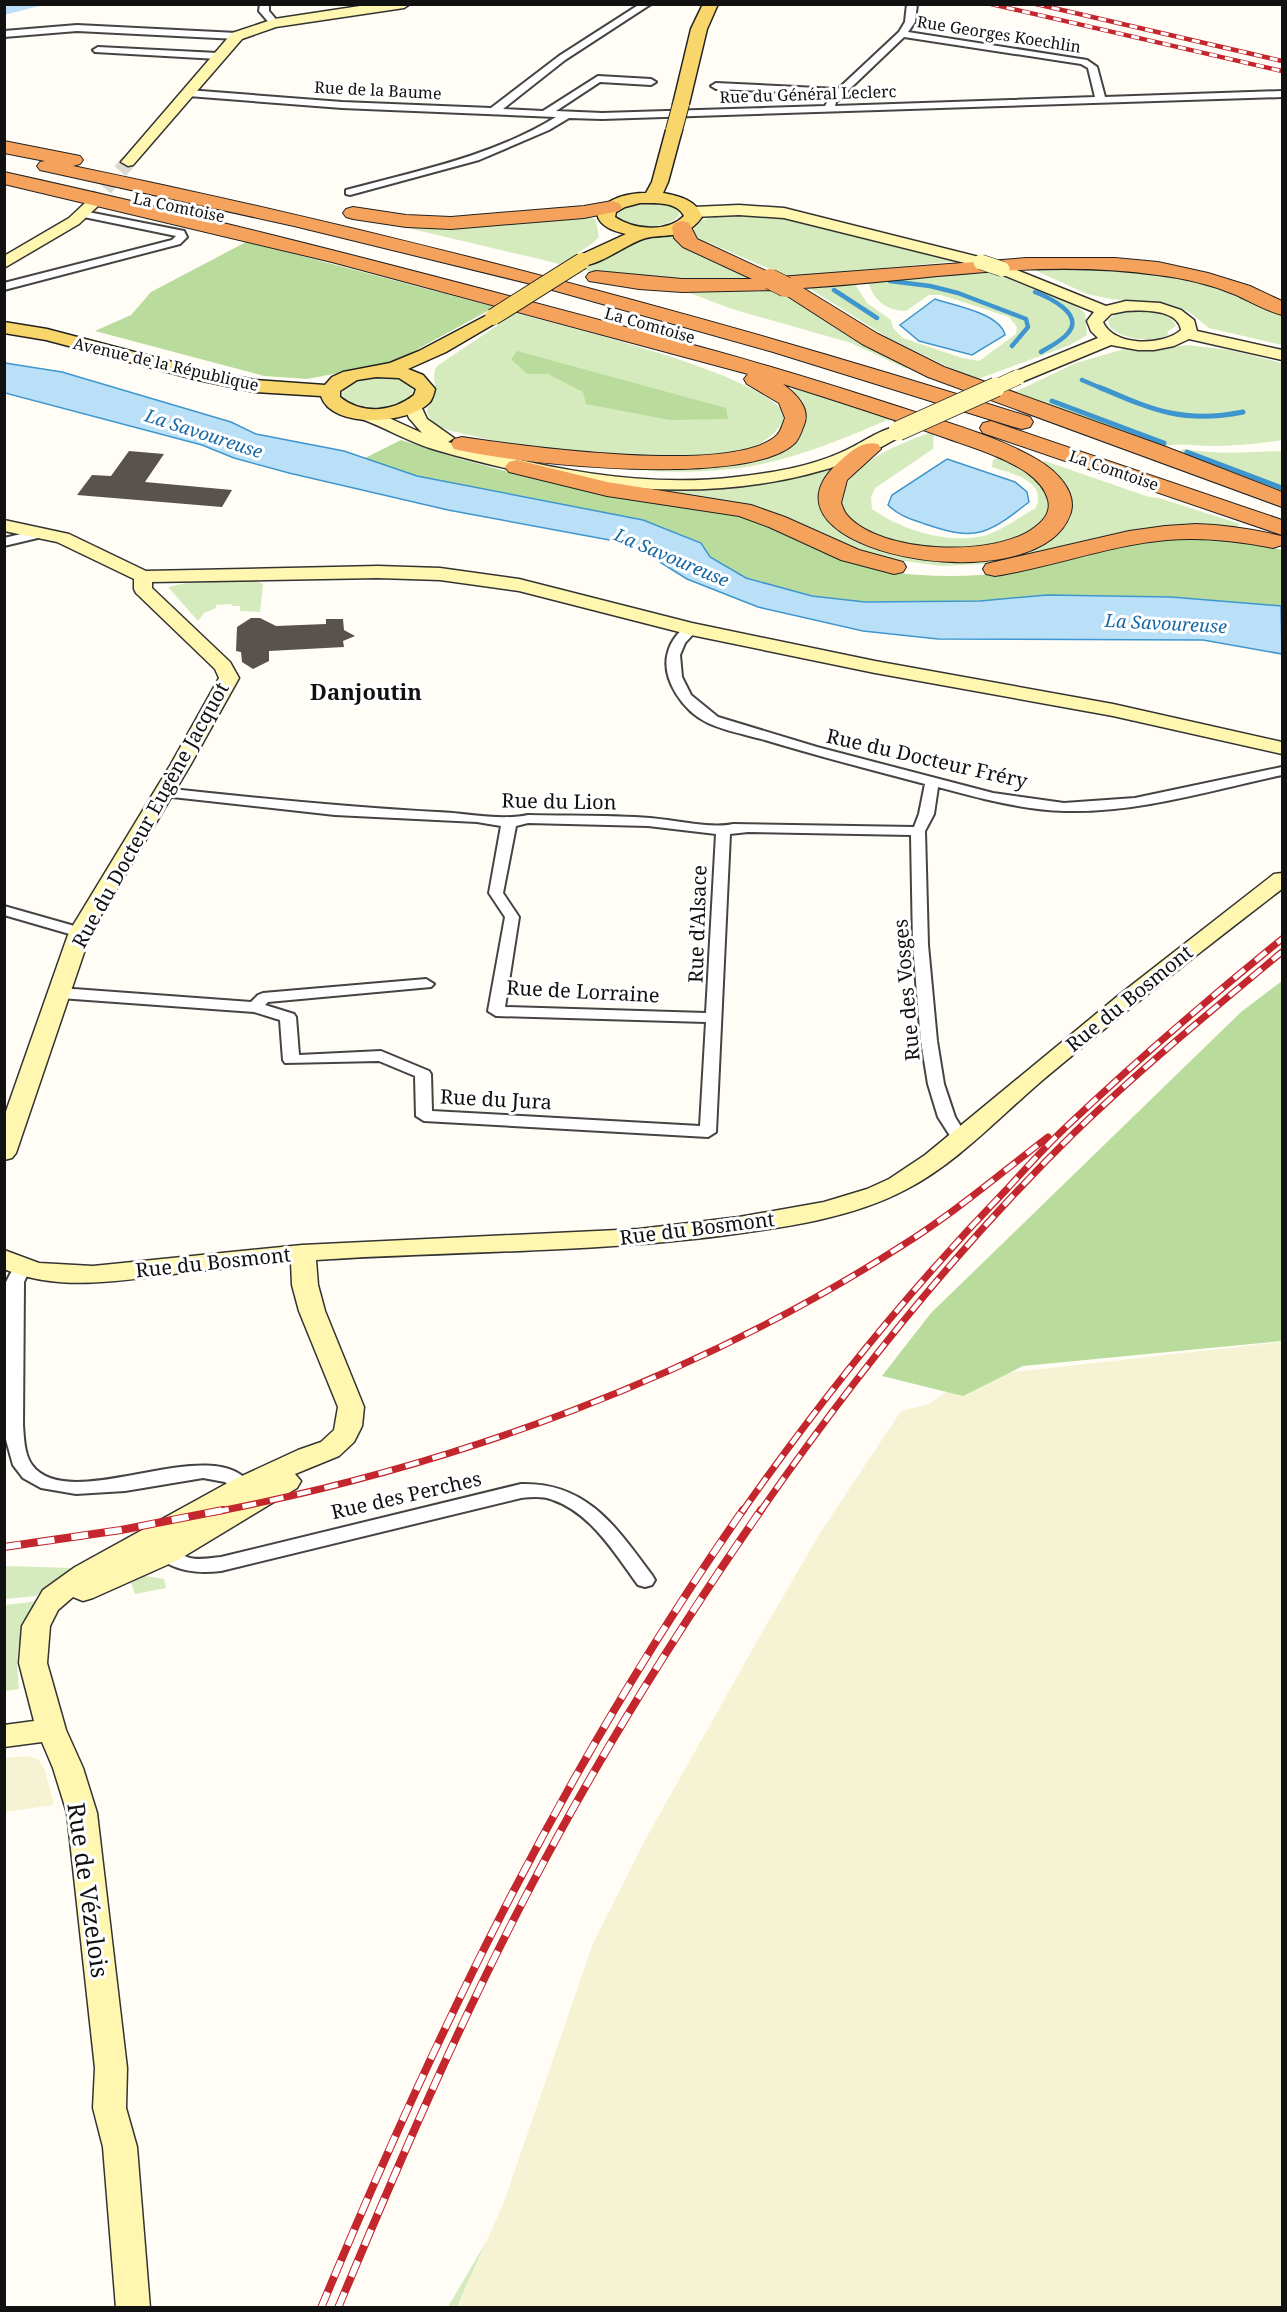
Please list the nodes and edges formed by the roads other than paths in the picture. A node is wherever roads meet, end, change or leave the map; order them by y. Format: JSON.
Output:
{"nodes":[{"id":1,"x":265,"y":4,"type":"edge"},
{"id":2,"x":404,"y":4,"type":"edge"},
{"id":3,"x":647,"y":4,"type":"edge"},
{"id":4,"x":912,"y":4,"type":"edge"},
{"id":5,"x":711,"y":6,"type":"edge"},
{"id":6,"x":274,"y":23,"type":"junction"},
{"id":7,"x":4,"y":34,"type":"edge"},
{"id":8,"x":902,"y":34,"type":"junction"},
{"id":9,"x":237,"y":36,"type":"junction"},
{"id":10,"x":98,"y":50,"type":"dead end"},
{"id":11,"x":218,"y":56,"type":"junction"},
{"id":12,"x":651,"y":82,"type":"dead end"},
{"id":13,"x":716,"y":86,"type":"dead end"},
{"id":14,"x":842,"y":92,"type":"junction"},
{"id":15,"x":188,"y":93,"type":"junction"},
{"id":16,"x":1282,"y":94,"type":"edge"},
{"id":17,"x":1101,"y":99,"type":"junction"},
{"id":18,"x":829,"y":108,"type":"junction"},
{"id":19,"x":495,"y":110,"type":"junction"},
{"id":20,"x":546,"y":113,"type":"junction"},
{"id":21,"x":566,"y":115,"type":"junction"},
{"id":22,"x":4,"y":147,"type":"edge"},
{"id":23,"x":4,"y":158,"type":"edge"},
{"id":24,"x":128,"y":162,"type":"tunnel mouth"},
{"id":25,"x":4,"y":171,"type":"edge"},
{"id":26,"x":4,"y":178,"type":"edge"},
{"id":27,"x":350,"y":192,"type":"dead end"},
{"id":28,"x":244,"y":195,"type":"junction"},
{"id":29,"x":652,"y":198,"type":"junction"},
{"id":30,"x":87,"y":210,"type":"joint"},
{"id":31,"x":612,"y":215,"type":"junction"},
{"id":32,"x":687,"y":219,"type":"junction"},
{"id":33,"x":645,"y":232,"type":"junction"},
{"id":34,"x":582,"y":261,"type":"junction"},
{"id":35,"x":4,"y":263,"type":"edge"},
{"id":36,"x":4,"y":287,"type":"edge"},
{"id":37,"x":1282,"y":309,"type":"edge"},
{"id":38,"x":1105,"y":311,"type":"junction"},
{"id":39,"x":4,"y":327,"type":"edge"},
{"id":40,"x":467,"y":333,"type":"junction"},
{"id":41,"x":1187,"y":334,"type":"junction"},
{"id":42,"x":633,"y":335,"type":"junction"},
{"id":43,"x":1111,"y":339,"type":"junction"},
{"id":44,"x":1282,"y":355,"type":"edge"},
{"id":45,"x":376,"y":371,"type":"junction"},
{"id":46,"x":418,"y":380,"type":"junction"},
{"id":47,"x":330,"y":391,"type":"junction"},
{"id":48,"x":412,"y":406,"type":"junction"},
{"id":49,"x":362,"y":413,"type":"junction"},
{"id":50,"x":898,"y":431,"type":"junction"},
{"id":51,"x":462,"y":444,"type":"junction"},
{"id":52,"x":870,"y":449,"type":"junction"},
{"id":53,"x":517,"y":467,"type":"junction"},
{"id":54,"x":1282,"y":500,"type":"edge"},
{"id":55,"x":1282,"y":512,"type":"edge"},
{"id":56,"x":4,"y":525,"type":"edge"},
{"id":57,"x":1282,"y":528,"type":"edge"},
{"id":58,"x":42,"y":533,"type":"junction"},
{"id":59,"x":4,"y":542,"type":"edge"},
{"id":60,"x":1282,"y":543,"type":"edge"},
{"id":61,"x":143,"y":577,"type":"junction"},
{"id":62,"x":691,"y":629,"type":"junction"},
{"id":63,"x":1282,"y":748,"type":"edge"},
{"id":64,"x":1282,"y":771,"type":"edge"},
{"id":65,"x":932,"y":782,"type":"junction"},
{"id":66,"x":163,"y":792,"type":"junction"},
{"id":67,"x":509,"y":823,"type":"junction"},
{"id":68,"x":918,"y":831,"type":"junction"},
{"id":69,"x":723,"y":832,"type":"junction"},
{"id":70,"x":1282,"y":879,"type":"edge"},
{"id":71,"x":4,"y":910,"type":"edge"},
{"id":72,"x":80,"y":932,"type":"junction"},
{"id":73,"x":426,"y":984,"type":"dead end"},
{"id":74,"x":60,"y":993,"type":"junction"},
{"id":75,"x":255,"y":1006,"type":"junction"},
{"id":76,"x":715,"y":1018,"type":"junction"},
{"id":77,"x":960,"y":1138,"type":"junction"},
{"id":78,"x":4,"y":1153,"type":"edge"},
{"id":79,"x":303,"y":1253,"type":"junction"},
{"id":80,"x":13,"y":1263,"type":"edge"},
{"id":81,"x":330,"y":1449,"type":"junction"},
{"id":82,"x":243,"y":1488,"type":"junction"},
{"id":83,"x":160,"y":1546,"type":"junction"},
{"id":84,"x":645,"y":1580,"type":"dead end"},
{"id":85,"x":51,"y":1730,"type":"junction"},
{"id":86,"x":4,"y":1736,"type":"edge"},
{"id":87,"x":134,"y":2307,"type":"edge"}],
"edges":[{"from":1,"to":6,"type":"street"},
{"from":2,"to":6,"type":"street"},
{"from":3,"to":19,"type":"street"},
{"from":4,"to":8,"type":"street"},
{"from":5,"to":29,"type":"main road","bridge":true},
{"from":6,"to":9,"type":"street"},
{"from":7,"to":9,"type":"street"},
{"from":8,"to":14,"type":"street"},
{"from":8,"to":17,"type":"street","name":"Rue Georges Koechlin"},
{"from":9,"to":11,"type":"street"},
{"from":10,"to":11,"type":"street"},
{"from":11,"to":15,"type":"street"},
{"from":12,"to":20,"type":"street"},
{"from":13,"to":14,"type":"street"},
{"from":14,"to":18,"type":"street"},
{"from":15,"to":19,"type":"street","name":"Rue de la Baume"},
{"from":15,"to":24,"type":"street"},
{"from":16,"to":17,"type":"street","name":"Rue du Général Leclerc"},
{"from":17,"to":18,"type":"street","name":"Rue du Général Leclerc"},
{"from":18,"to":21,"type":"street","name":"Rue du Général Leclerc"},
{"from":19,"to":20,"type":"street","name":"Rue de la Baume"},
{"from":20,"to":21,"type":"street","name":"Rue de la Baume"},
{"from":21,"to":27,"type":"street"},
{"from":22,"to":28,"type":"highway"},
{"from":23,"to":55,"type":"highway","name":"La Comtoise"},
{"from":25,"to":57,"type":"highway","name":"La Comtoise"},
{"from":26,"to":42,"type":"highway"},
{"from":28,"to":31,"type":"highway"},
{"from":28,"to":37,"type":"highway"},
{"from":29,"to":31,"type":"main road"},
{"from":29,"to":32,"type":"main road"},
{"from":30,"to":35,"type":"street"},
{"from":30,"to":36,"type":"street"},
{"from":31,"to":33,"type":"main road"},
{"from":31,"to":34,"type":"main road"},
{"from":32,"to":33,"type":"main road"},
{"from":32,"to":38,"type":"street","bridge":true},
{"from":32,"to":54,"type":"highway"},
{"from":33,"to":34,"type":"main road"},
{"from":34,"to":40,"type":"main road","bridge":true},
{"from":38,"to":41,"type":"street"},
{"from":38,"to":43,"type":"street"},
{"from":39,"to":47,"type":"main road","name":"Avenue de la République"},
{"from":40,"to":45,"type":"main road"},
{"from":40,"to":46,"type":"main road"},
{"from":41,"to":43,"type":"street"},
{"from":41,"to":44,"type":"street"},
{"from":42,"to":51,"type":"highway"},
{"from":42,"to":52,"type":"highway"},
{"from":43,"to":50,"type":"street","bridge":true},
{"from":45,"to":46,"type":"main road"},
{"from":45,"to":47,"type":"main road"},
{"from":46,"to":48,"type":"main road"},
{"from":47,"to":49,"type":"main road"},
{"from":48,"to":49,"type":"main road"},
{"from":48,"to":51,"type":"street"},
{"from":49,"to":53,"type":"street"},
{"from":50,"to":51,"type":"street"},
{"from":50,"to":52,"type":"street"},
{"from":52,"to":53,"type":"street"},
{"from":53,"to":60,"type":"highway"},
{"from":56,"to":58,"type":"street"},
{"from":58,"to":59,"type":"street"},
{"from":58,"to":61,"type":"street"},
{"from":61,"to":62,"type":"street"},
{"from":61,"to":66,"type":"street","name":"Rue du Docteur Eugène Jacquot"},
{"from":62,"to":63,"type":"street"},
{"from":62,"to":65,"type":"street","name":"Rue du Docteur Fréry"},
{"from":64,"to":65,"type":"street","name":"Rue du Docteur Fréry"},
{"from":65,"to":68,"type":"street"},
{"from":66,"to":67,"type":"street","name":"Rue du Lion"},
{"from":66,"to":72,"type":"street","name":"Rue du Docteur Eugène Jacquot"},
{"from":67,"to":69,"type":"street","name":"Rue du Lion"},
{"from":67,"to":76,"type":"street","name":"Rue de Lorraine"},
{"from":68,"to":69,"type":"street","name":"Rue du Lion"},
{"from":68,"to":77,"type":"street","name":"Rue des Vosges"},
{"from":69,"to":76,"type":"street","name":"Rue d'Alsace"},
{"from":70,"to":77,"type":"street","name":"Rue du Bosmont"},
{"from":71,"to":72,"type":"street"},
{"from":72,"to":74,"type":"street","name":"Rue du Docteur Eugène Jacquot"},
{"from":73,"to":75,"type":"street","name":"Rue du Jura"},
{"from":74,"to":75,"type":"street","name":"Rue du Jura"},
{"from":74,"to":78,"type":"street","name":"Rue du Docteur Eugène Jacquot"},
{"from":75,"to":76,"type":"street","name":"Rue du Jura"},
{"from":77,"to":79,"type":"street","name":"Rue du Bosmont"},
{"from":79,"to":80,"type":"street","name":"Rue du Bosmont"},
{"from":79,"to":81,"type":"street"},
{"from":80,"to":82,"type":"street"},
{"from":81,"to":82,"type":"street"},
{"from":81,"to":83,"type":"street"},
{"from":82,"to":83,"type":"street"},
{"from":83,"to":84,"type":"street","name":"Rue des Perches"},
{"from":83,"to":85,"type":"street","name":"Rue de Vézelois"},
{"from":85,"to":86,"type":"street"},
{"from":85,"to":87,"type":"street","name":"Rue de Vézelois"}]}
